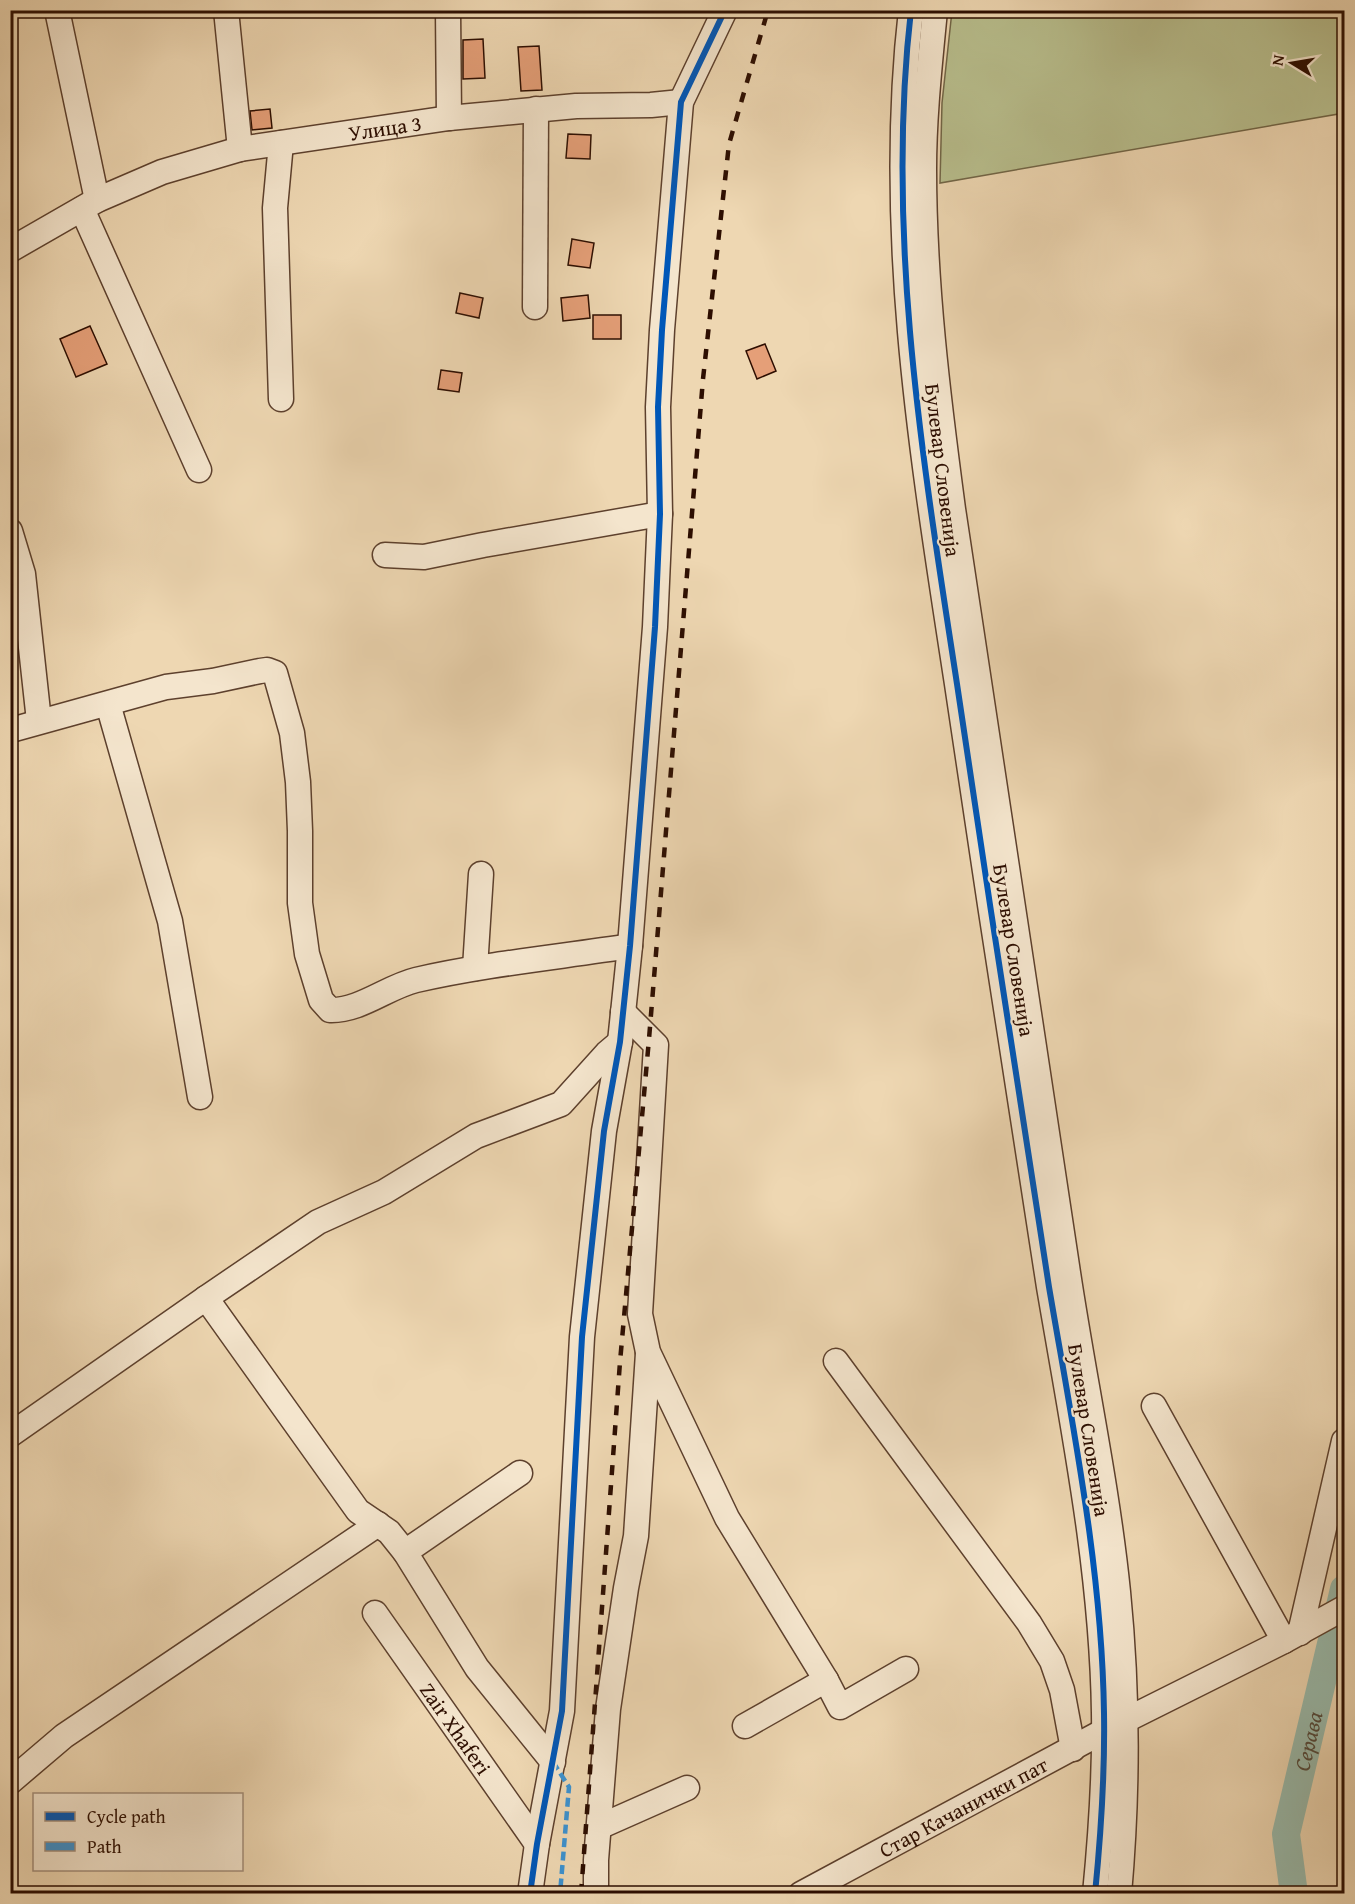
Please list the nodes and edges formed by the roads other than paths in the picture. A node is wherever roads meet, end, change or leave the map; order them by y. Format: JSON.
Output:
{"nodes":[{"id":1,"x":57,"y":10,"type":"edge"},
{"id":2,"x":226,"y":10,"type":"edge"},
{"id":3,"x":448,"y":10,"type":"edge"},
{"id":4,"x":724,"y":10,"type":"edge"},
{"id":5,"x":911,"y":10,"type":"edge"},
{"id":6,"x":935,"y":10,"type":"edge"},
{"id":7,"x":681,"y":102,"type":"junction"},
{"id":8,"x":536,"y":109,"type":"junction"},
{"id":9,"x":449,"y":118,"type":"junction"},
{"id":10,"x":281,"y":143,"type":"junction"},
{"id":11,"x":240,"y":149,"type":"junction"},
{"id":12,"x":90,"y":205,"type":"junction"},
{"id":13,"x":10,"y":250,"type":"edge"},
{"id":14,"x":535,"y":307,"type":"dead end"},
{"id":15,"x":281,"y":399,"type":"dead end"},
{"id":16,"x":199,"y":470,"type":"dead end"},
{"id":17,"x":660,"y":514,"type":"junction"},
{"id":18,"x":10,"y":531,"type":"edge"},
{"id":19,"x":385,"y":555,"type":"dead end"},
{"id":20,"x":108,"y":704,"type":"junction"},
{"id":21,"x":39,"y":721,"type":"junction"},
{"id":22,"x":11,"y":730,"type":"edge"},
{"id":23,"x":481,"y":874,"type":"dead end"},
{"id":24,"x":630,"y":946,"type":"junction"},
{"id":25,"x":475,"y":968,"type":"junction"},
{"id":26,"x":623,"y":1012,"type":"junction"},
{"id":27,"x":620,"y":1042,"type":"junction"},
{"id":28,"x":200,"y":1097,"type":"dead end"},
{"id":29,"x":206,"y":1298,"type":"junction"},
{"id":30,"x":648,"y":1352,"type":"junction"},
{"id":31,"x":836,"y":1361,"type":"dead end"},
{"id":32,"x":1154,"y":1406,"type":"dead end"},
{"id":33,"x":10,"y":1435,"type":"edge"},
{"id":34,"x":1344,"y":1441,"type":"edge"},
{"id":35,"x":520,"y":1473,"type":"dead end"},
{"id":36,"x":378,"y":1524,"type":"junction"},
{"id":37,"x":405,"y":1552,"type":"junction"},
{"id":38,"x":1344,"y":1608,"type":"edge"},
{"id":39,"x":375,"y":1613,"type":"dead end"},
{"id":40,"x":1292,"y":1637,"type":"junction"},
{"id":41,"x":906,"y":1669,"type":"dead end"},
{"id":42,"x":1123,"y":1673,"type":"junction"},
{"id":43,"x":826,"y":1680,"type":"junction"},
{"id":44,"x":1174,"y":1697,"type":"junction"},
{"id":45,"x":1126,"y":1721,"type":"junction"},
{"id":46,"x":745,"y":1726,"type":"dead end"},
{"id":47,"x":1104,"y":1731,"type":"junction"},
{"id":48,"x":1073,"y":1749,"type":"junction"},
{"id":49,"x":1050,"y":1760,"type":"junction"},
{"id":50,"x":552,"y":1762,"type":"junction"},
{"id":51,"x":10,"y":1782,"type":"edge"},
{"id":52,"x":1104,"y":1787,"type":"junction"},
{"id":53,"x":687,"y":1788,"type":"dead end"},
{"id":54,"x":598,"y":1827,"type":"junction"},
{"id":55,"x":537,"y":1844,"type":"junction"},
{"id":56,"x":530,"y":1893,"type":"edge"},
{"id":57,"x":596,"y":1893,"type":"edge"},
{"id":58,"x":801,"y":1893,"type":"edge"},
{"id":59,"x":1095,"y":1893,"type":"edge"},
{"id":60,"x":1119,"y":1893,"type":"edge"}],
"edges":[{"from":1,"to":12,"type":"street"},
{"from":2,"to":11,"type":"street"},
{"from":3,"to":9,"type":"street"},
{"from":4,"to":7,"type":"street"},
{"from":5,"to":47,"type":"street","name":"Булевар Словенија"},
{"from":6,"to":42,"type":"street","name":"Булевар Словенија"},
{"from":7,"to":8,"type":"street","name":"Улица 3"},
{"from":7,"to":17,"type":"street"},
{"from":8,"to":9,"type":"street","name":"Улица 3"},
{"from":8,"to":14,"type":"street"},
{"from":9,"to":10,"type":"street","name":"Улица 3"},
{"from":10,"to":11,"type":"street","name":"Улица 3"},
{"from":10,"to":15,"type":"street"},
{"from":11,"to":12,"type":"street","name":"Улица 3"},
{"from":12,"to":13,"type":"street","name":"Улица 3"},
{"from":12,"to":16,"type":"street"},
{"from":17,"to":19,"type":"street"},
{"from":17,"to":24,"type":"street"},
{"from":18,"to":21,"type":"street"},
{"from":20,"to":21,"type":"street"},
{"from":20,"to":25,"type":"street"},
{"from":20,"to":28,"type":"street"},
{"from":21,"to":22,"type":"street"},
{"from":23,"to":25,"type":"street"},
{"from":24,"to":25,"type":"street"},
{"from":24,"to":26,"type":"street"},
{"from":26,"to":27,"type":"street"},
{"from":26,"to":30,"type":"street"},
{"from":27,"to":29,"type":"street"},
{"from":27,"to":50,"type":"street"},
{"from":29,"to":33,"type":"street"},
{"from":29,"to":36,"type":"street"},
{"from":30,"to":43,"type":"street"},
{"from":30,"to":54,"type":"street"},
{"from":31,"to":48,"type":"street"},
{"from":32,"to":40,"type":"street"},
{"from":34,"to":40,"type":"street"},
{"from":35,"to":37,"type":"street"},
{"from":36,"to":37,"type":"street"},
{"from":36,"to":51,"type":"street"},
{"from":37,"to":50,"type":"street"},
{"from":38,"to":40,"type":"street","name":"Стар Качанички пат"},
{"from":39,"to":55,"type":"street","name":"Zair Xhaferi"},
{"from":40,"to":44,"type":"street","name":"Стар Качанички пат"},
{"from":41,"to":43,"type":"street"},
{"from":42,"to":44,"type":"street"},
{"from":42,"to":45,"type":"street","name":"Булевар Словенија"},
{"from":43,"to":46,"type":"street"},
{"from":44,"to":45,"type":"street","name":"Стар Качанички пат"},
{"from":45,"to":47,"type":"street","name":"Стар Качанички пат"},
{"from":45,"to":60,"type":"street","name":"Булевар Словенија"},
{"from":47,"to":48,"type":"street","name":"Стар Качанички пат"},
{"from":47,"to":52,"type":"street","name":"Булевар Словенија"},
{"from":48,"to":49,"type":"street","name":"Стар Качанички пат"},
{"from":49,"to":52,"type":"street"},
{"from":49,"to":58,"type":"street","name":"Стар Качанички пат"},
{"from":50,"to":55,"type":"street"},
{"from":52,"to":59,"type":"street","name":"Булевар Словенија"},
{"from":53,"to":54,"type":"street"},
{"from":54,"to":57,"type":"street"},
{"from":55,"to":56,"type":"street"}]}
